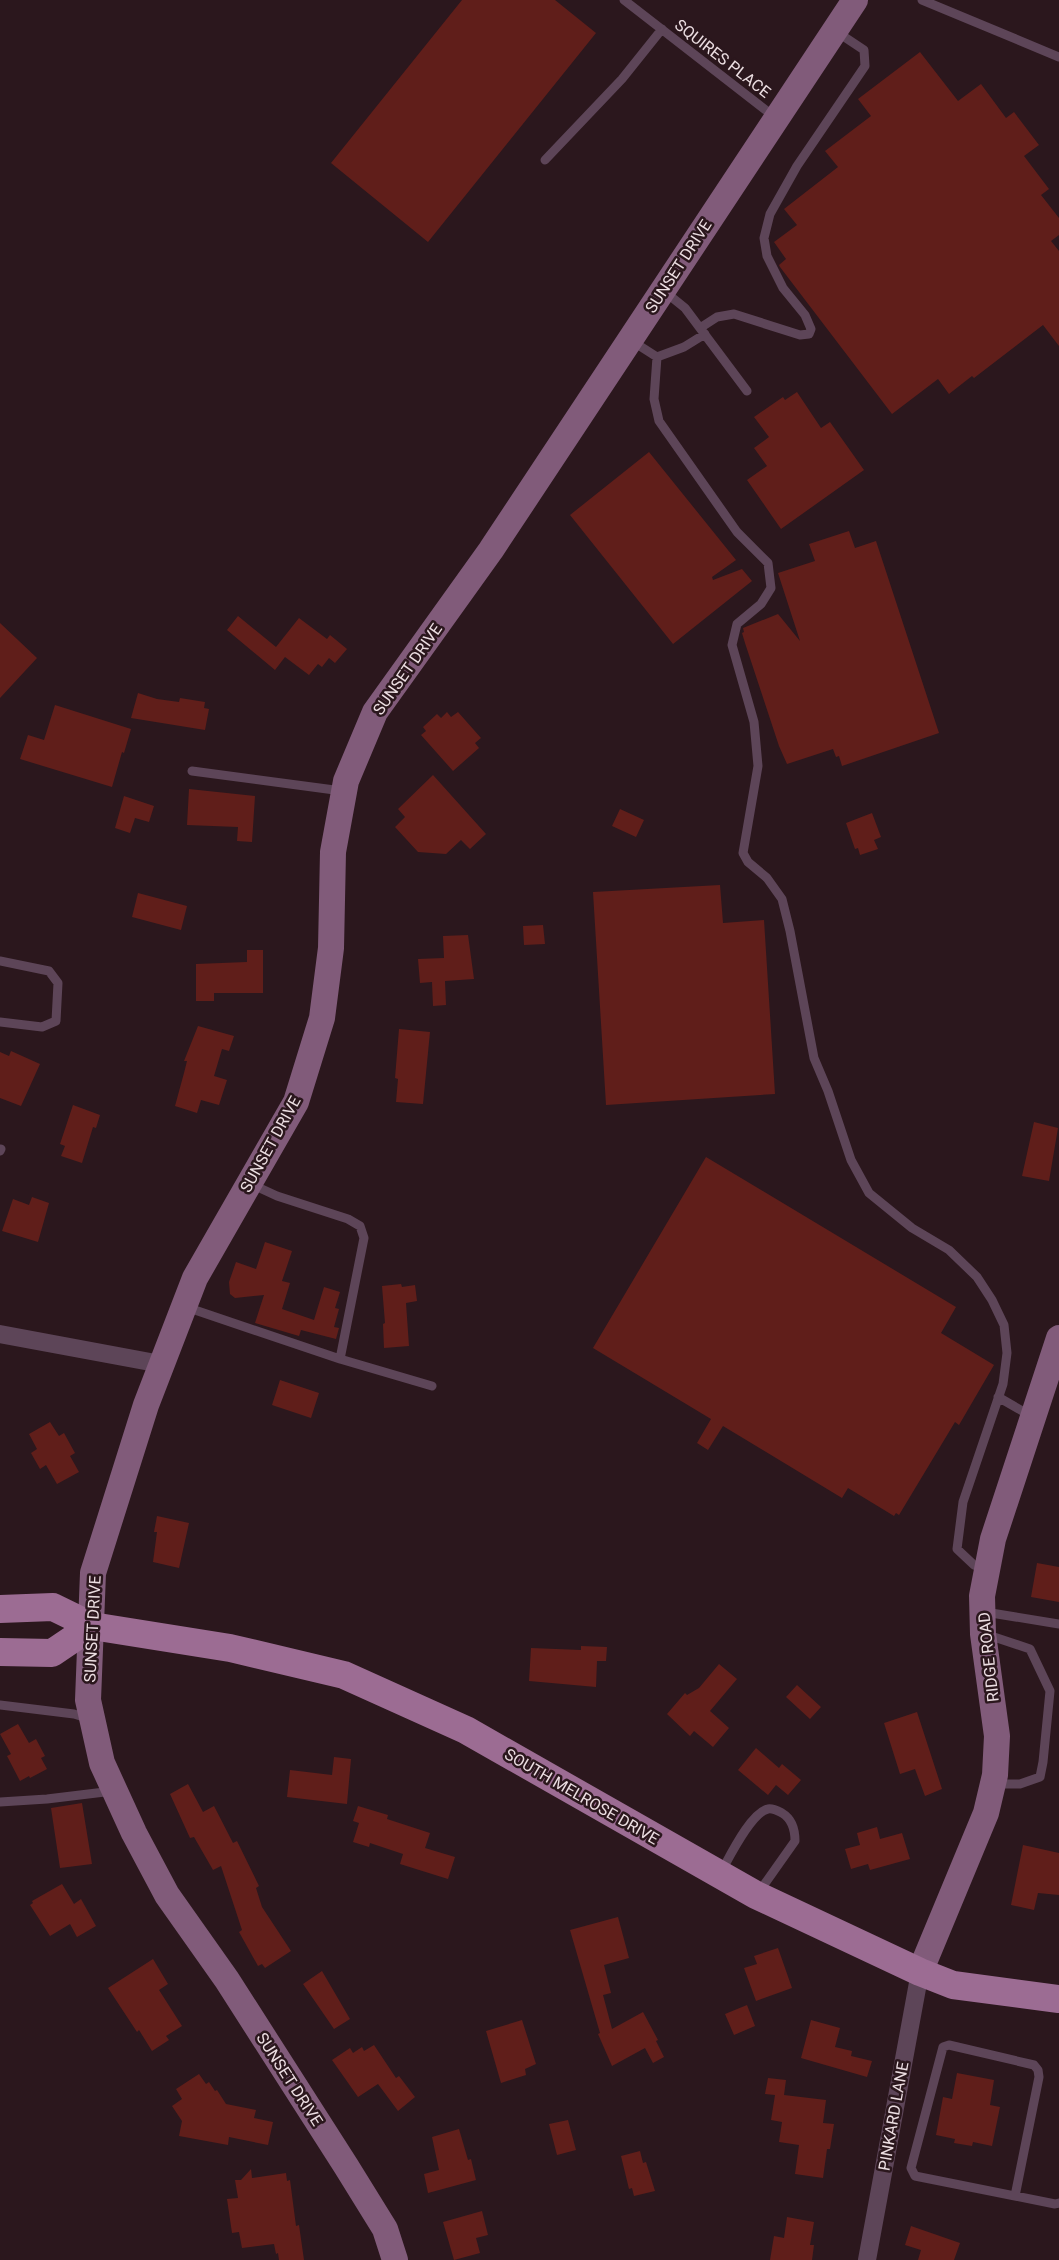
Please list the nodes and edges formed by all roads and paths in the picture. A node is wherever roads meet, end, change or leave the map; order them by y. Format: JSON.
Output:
{"nodes":[{"id":1,"x":624,"y":0,"type":"edge"},
{"id":2,"x":855,"y":0,"type":"edge"},
{"id":3,"x":922,"y":0,"type":"edge"},
{"id":4,"x":662,"y":29,"type":"junction"},
{"id":5,"x":835,"y":30,"type":"junction"},
{"id":6,"x":1059,"y":57,"type":"edge"},
{"id":7,"x":776,"y":118,"type":"junction"},
{"id":8,"x":545,"y":160,"type":"dead end"},
{"id":9,"x":662,"y":290,"type":"junction"},
{"id":10,"x":702,"y":331,"type":"junction"},
{"id":11,"x":630,"y":339,"type":"junction"},
{"id":12,"x":657,"y":357,"type":"junction"},
{"id":13,"x":747,"y":391,"type":"dead end"},
{"id":14,"x":192,"y":771,"type":"dead end"},
{"id":15,"x":344,"y":791,"type":"junction"},
{"id":16,"x":0,"y":961,"type":"edge"},
{"id":17,"x":0,"y":1022,"type":"edge"},
{"id":18,"x":249,"y":1183,"type":"junction"},
{"id":19,"x":184,"y":1306,"type":"junction"},
{"id":20,"x":0,"y":1334,"type":"edge"},
{"id":21,"x":1059,"y":1338,"type":"edge"},
{"id":22,"x":340,"y":1359,"type":"junction"},
{"id":23,"x":161,"y":1364,"type":"junction"},
{"id":24,"x":432,"y":1386,"type":"dead end"},
{"id":25,"x":998,"y":1397,"type":"junction"},
{"id":26,"x":1033,"y":1417,"type":"junction"},
{"id":27,"x":987,"y":1569,"type":"junction"},
{"id":28,"x":0,"y":1609,"type":"edge"},
{"id":29,"x":983,"y":1623,"type":"junction"},
{"id":30,"x":1059,"y":1624,"type":"edge"},
{"id":31,"x":92,"y":1626,"type":"junction"},
{"id":32,"x":0,"y":1652,"type":"edge"},
{"id":33,"x":0,"y":1705,"type":"edge"},
{"id":34,"x":92,"y":1719,"type":"junction"},
{"id":35,"x":993,"y":1785,"type":"junction"},
{"id":36,"x":115,"y":1791,"type":"junction"},
{"id":37,"x":0,"y":1802,"type":"edge"},
{"id":38,"x":720,"y":1874,"type":"junction"},
{"id":39,"x":756,"y":1895,"type":"junction"},
{"id":40,"x":920,"y":1972,"type":"junction"},
{"id":41,"x":1059,"y":1999,"type":"edge"},
{"id":42,"x":1015,"y":2196,"type":"junction"},
{"id":43,"x":1059,"y":2203,"type":"edge"},
{"id":44,"x":395,"y":2260,"type":"edge"},
{"id":45,"x":867,"y":2260,"type":"edge"}],
"edges":[{"from":1,"to":4,"type":"lane","name":"SQUIRES PLACE"},
{"from":2,"to":5,"type":"main road","name":"SUNSET DRIVE"},
{"from":3,"to":6,"type":"lane"},
{"from":4,"to":7,"type":"lane","name":"SQUIRES PLACE"},
{"from":4,"to":8,"type":"lane"},
{"from":5,"to":7,"type":"main road","name":"SUNSET DRIVE"},
{"from":5,"to":10,"type":"lane"},
{"from":7,"to":9,"type":"main road","name":"SUNSET DRIVE"},
{"from":9,"to":10,"type":"lane"},
{"from":9,"to":11,"type":"main road","name":"SUNSET DRIVE"},
{"from":10,"to":12,"type":"lane"},
{"from":10,"to":13,"type":"lane"},
{"from":11,"to":12,"type":"lane"},
{"from":11,"to":15,"type":"main road","name":"SUNSET DRIVE"},
{"from":12,"to":25,"type":"lane"},
{"from":14,"to":15,"type":"lane"},
{"from":15,"to":18,"type":"main road","name":"SUNSET DRIVE"},
{"from":16,"to":17,"type":"lane"},
{"from":18,"to":19,"type":"main road","name":"SUNSET DRIVE"},
{"from":18,"to":22,"type":"lane"},
{"from":19,"to":22,"type":"lane"},
{"from":19,"to":23,"type":"main road","name":"SUNSET DRIVE"},
{"from":20,"to":23,"type":"street"},
{"from":21,"to":26,"type":"main road","name":"RIDGE ROAD"},
{"from":22,"to":24,"type":"lane"},
{"from":23,"to":31,"type":"main road","name":"SUNSET DRIVE"},
{"from":25,"to":26,"type":"lane"},
{"from":25,"to":27,"type":"lane"},
{"from":26,"to":27,"type":"main road","name":"RIDGE ROAD"},
{"from":27,"to":29,"type":"main road","name":"RIDGE ROAD"},
{"from":28,"to":31,"type":"main road","name":"SOUTH MELROSE DRIVE"},
{"from":29,"to":30,"type":"lane"},
{"from":29,"to":35,"type":"main road","name":"RIDGE ROAD"},
{"from":29,"to":35,"type":"lane"},
{"from":31,"to":32,"type":"main road"},
{"from":31,"to":34,"type":"main road","name":"SUNSET DRIVE"},
{"from":31,"to":38,"type":"main road","name":"SOUTH MELROSE DRIVE"},
{"from":33,"to":34,"type":"lane"},
{"from":34,"to":36,"type":"main road","name":"SUNSET DRIVE"},
{"from":35,"to":40,"type":"main road","name":"RIDGE ROAD"},
{"from":36,"to":37,"type":"lane"},
{"from":36,"to":44,"type":"main road","name":"SUNSET DRIVE"},
{"from":38,"to":39,"type":"main road","name":"SOUTH MELROSE DRIVE"},
{"from":38,"to":39,"type":"lane"},
{"from":39,"to":40,"type":"main road","name":"SOUTH MELROSE DRIVE"},
{"from":40,"to":41,"type":"main road","name":"SOUTH MELROSE DRIVE"},
{"from":40,"to":45,"type":"street","name":"PINKARD LANE"},
{"from":42,"to":42,"type":"lane"},
{"from":42,"to":43,"type":"lane"}]}
